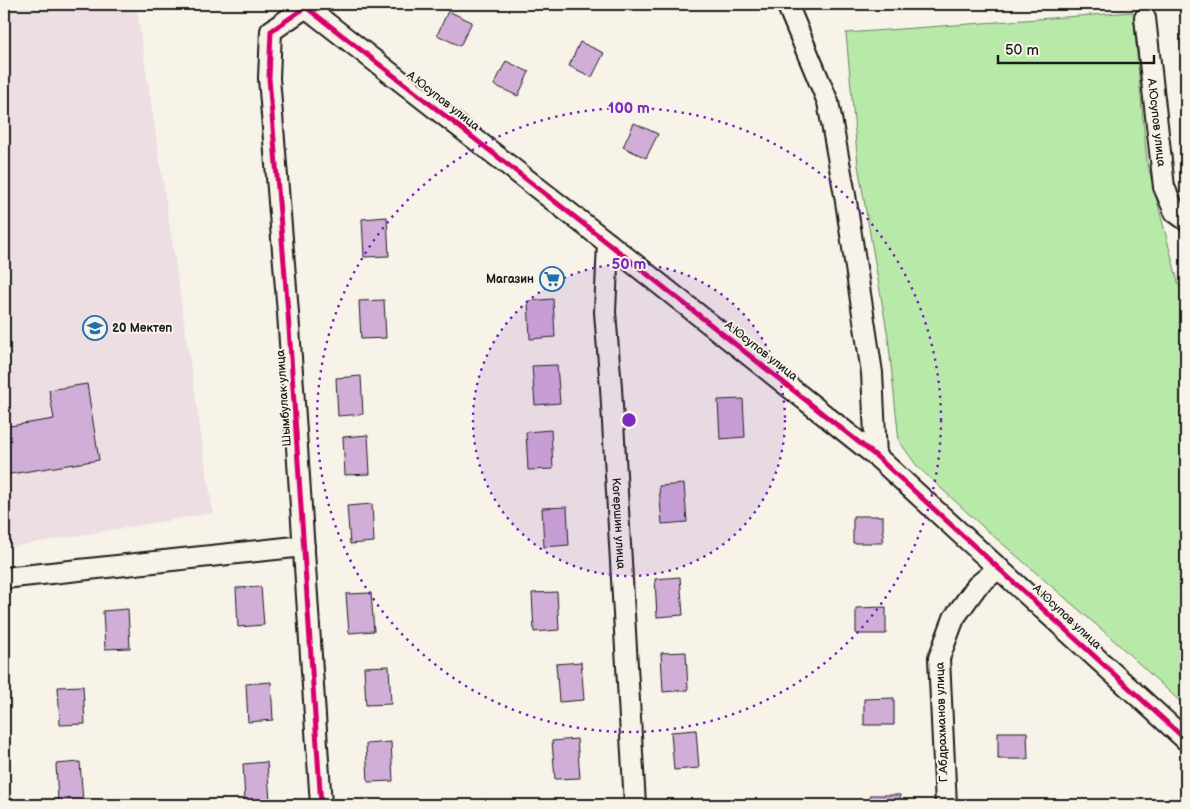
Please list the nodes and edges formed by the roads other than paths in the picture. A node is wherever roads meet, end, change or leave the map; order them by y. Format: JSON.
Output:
{"nodes":[{"id":1,"x":787,"y":4,"type":"edge"},
{"id":2,"x":304,"y":5,"type":"edge"},
{"id":3,"x":1145,"y":18,"type":"dead end"},
{"id":4,"x":1186,"y":220,"type":"edge"},
{"id":5,"x":608,"y":243,"type":"junction"},
{"id":6,"x":876,"y":456,"type":"junction"},
{"id":7,"x":304,"y":546,"type":"junction"},
{"id":8,"x":998,"y":568,"type":"junction"},
{"id":9,"x":4,"y":578,"type":"edge"},
{"id":10,"x":1186,"y":740,"type":"edge"},
{"id":11,"x":321,"y":805,"type":"edge"},
{"id":12,"x":635,"y":805,"type":"edge"},
{"id":13,"x":946,"y":805,"type":"edge"}],
"edges":[{"from":1,"to":6,"type":"street"},
{"from":2,"to":5,"type":"street","name":"А.Юсупов улица"},
{"from":2,"to":7,"type":"street","name":"Шымбулак улица"},
{"from":3,"to":4,"type":"street","name":"А.Юсупов улица"},
{"from":5,"to":6,"type":"street","name":"А.Юсупов улица"},
{"from":5,"to":12,"type":"street","name":"Когершин улица"},
{"from":6,"to":8,"type":"street","name":"А.Юсупов улица"},
{"from":7,"to":9,"type":"street"},
{"from":7,"to":11,"type":"street","name":"Шымбулак улица"},
{"from":8,"to":10,"type":"street","name":"А.Юсупов улица"},
{"from":8,"to":13,"type":"street","name":"Г.Абдрахманов улица"}]}
